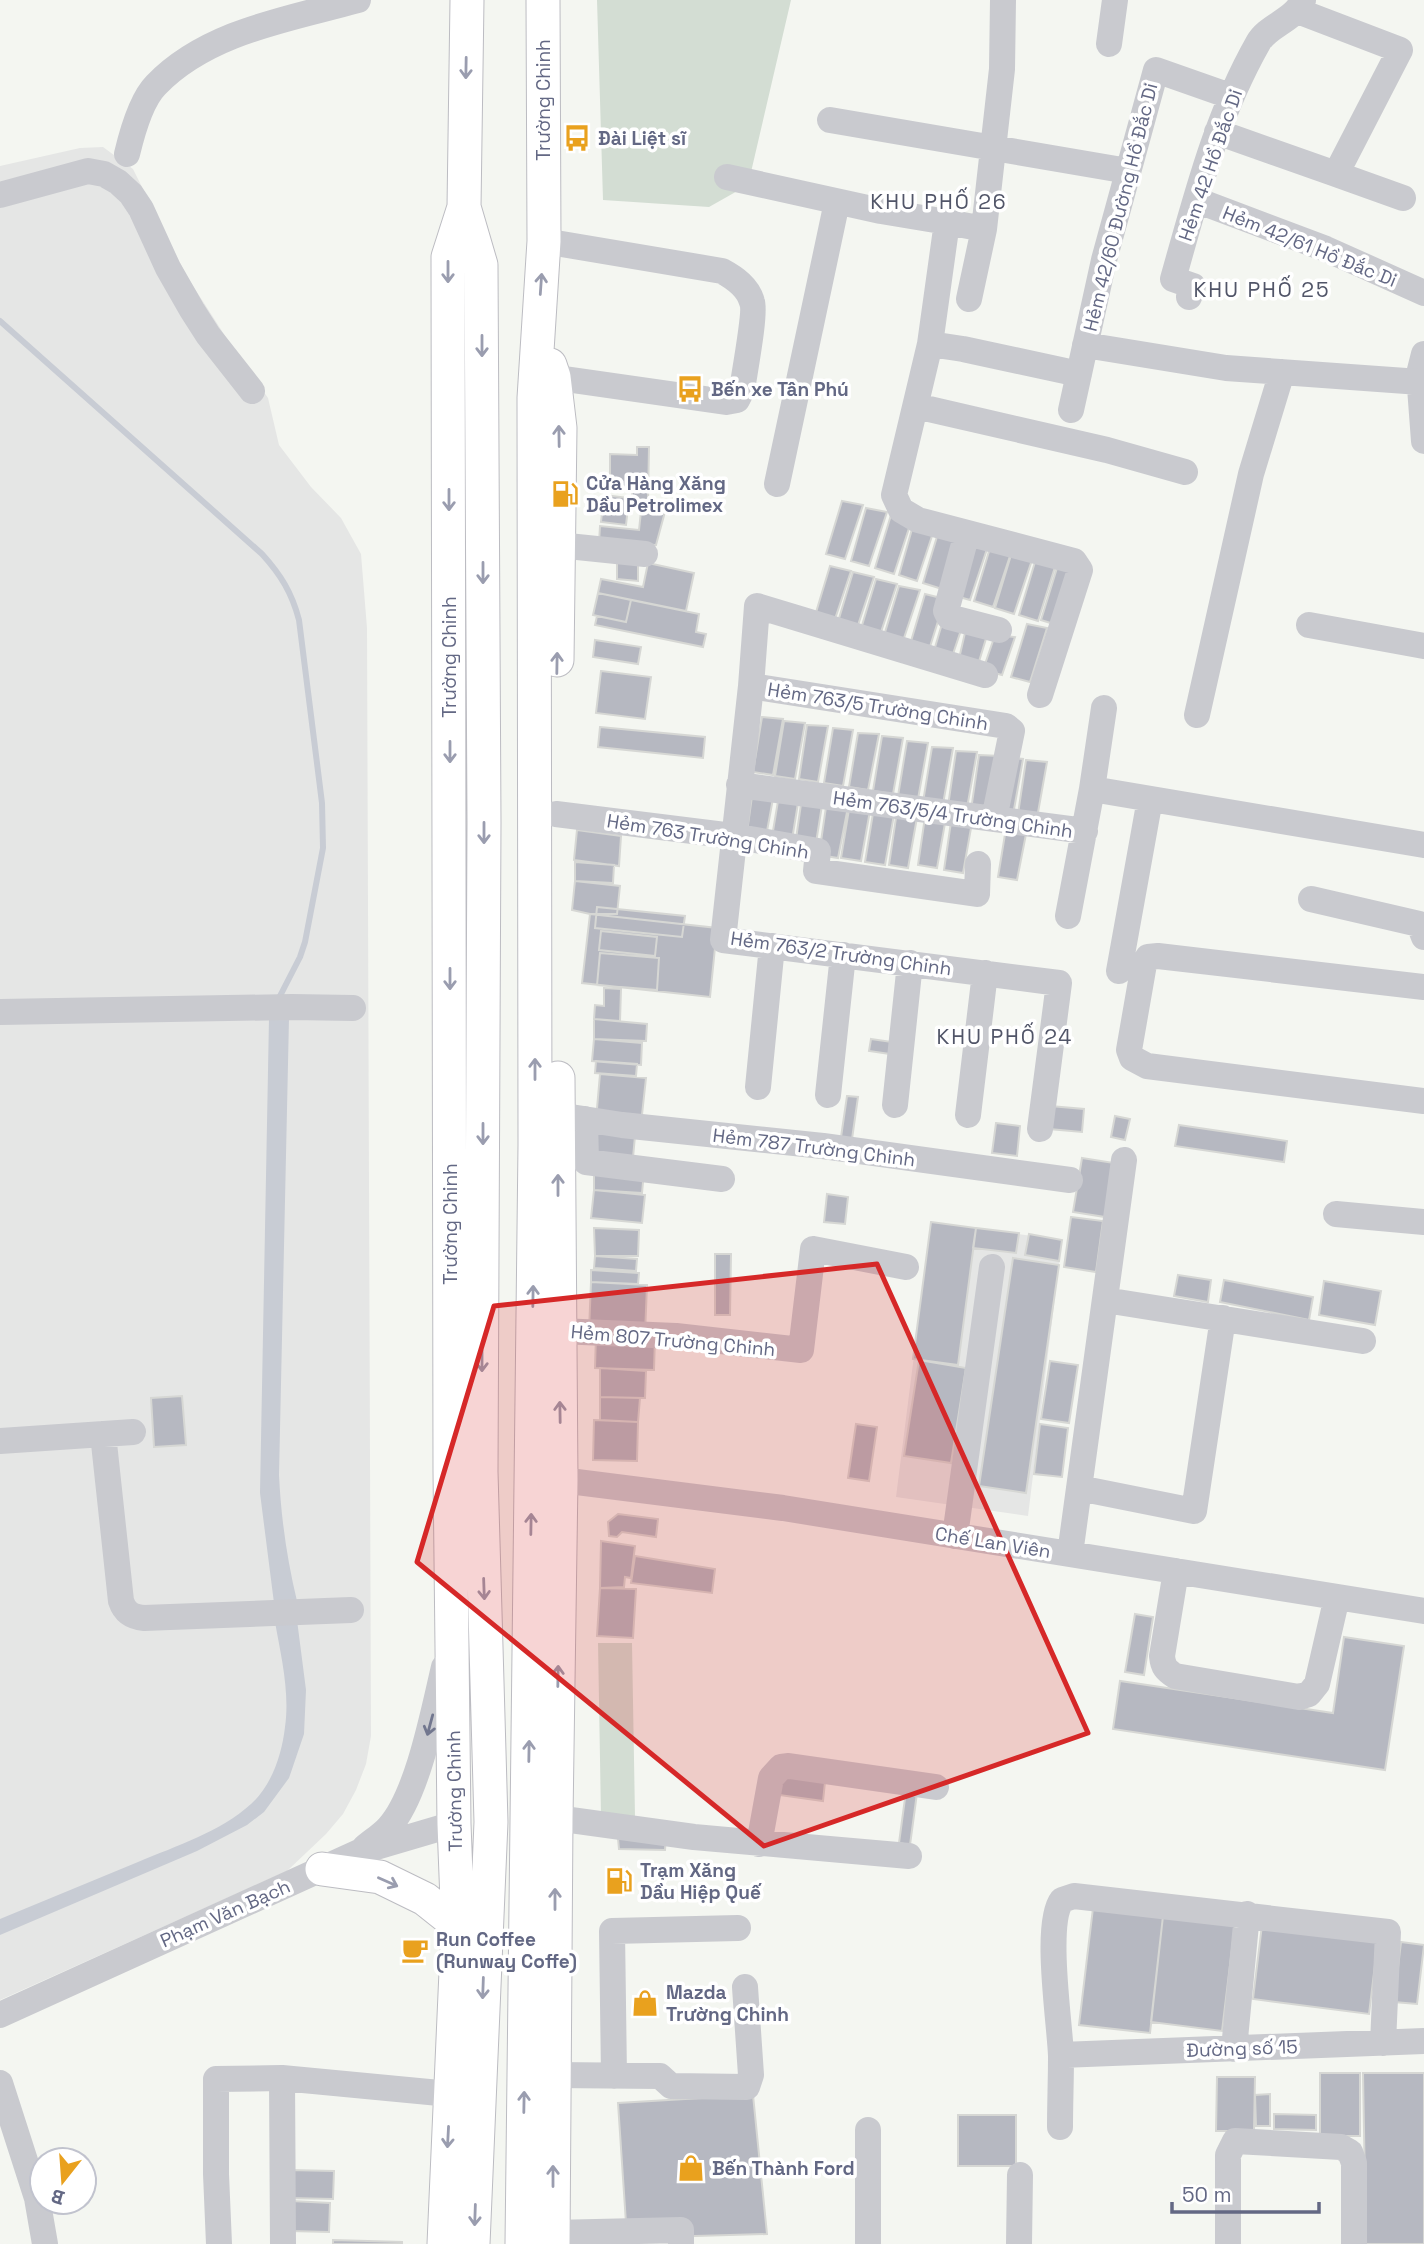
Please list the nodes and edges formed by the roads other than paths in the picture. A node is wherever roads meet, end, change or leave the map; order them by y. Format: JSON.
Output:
{"nodes":[{"id":1,"x":358,"y":0,"type":"edge"},
{"id":2,"x":467,"y":0,"type":"edge"},
{"id":3,"x":543,"y":0,"type":"edge"},
{"id":4,"x":1003,"y":0,"type":"edge"},
{"id":5,"x":1115,"y":0,"type":"edge"},
{"id":6,"x":1300,"y":5,"type":"edge"},
{"id":7,"x":1109,"y":44,"type":"dead end"},
{"id":8,"x":1412,"y":54,"type":"edge"},
{"id":9,"x":1230,"y":96,"type":"junction"},
{"id":10,"x":830,"y":120,"type":"dead end"},
{"id":11,"x":1217,"y":132,"type":"junction"},
{"id":12,"x":995,"y":147,"type":"junction"},
{"id":13,"x":127,"y":154,"type":"dead end"},
{"id":14,"x":1128,"y":171,"type":"junction"},
{"id":15,"x":1336,"y":174,"type":"junction"},
{"id":16,"x":727,"y":177,"type":"dead end"},
{"id":17,"x":0,"y":195,"type":"edge"},
{"id":18,"x":1403,"y":198,"type":"dead end"},
{"id":19,"x":1196,"y":200,"type":"junction"},
{"id":20,"x":837,"y":202,"type":"junction"},
{"id":21,"x":464,"y":206,"type":"junction"},
{"id":22,"x":947,"y":222,"type":"junction"},
{"id":23,"x":984,"y":229,"type":"junction"},
{"id":24,"x":544,"y":241,"type":"junction"},
{"id":25,"x":1424,"y":293,"type":"edge"},
{"id":26,"x":1189,"y":297,"type":"dead end"},
{"id":27,"x":970,"y":299,"type":"dead end"},
{"id":28,"x":930,"y":344,"type":"junction"},
{"id":29,"x":1085,"y":345,"type":"junction"},
{"id":30,"x":1424,"y":354,"type":"edge"},
{"id":31,"x":1282,"y":372,"type":"junction"},
{"id":32,"x":1079,"y":374,"type":"junction"},
{"id":33,"x":545,"y":376,"type":"junction"},
{"id":34,"x":1420,"y":382,"type":"junction"},
{"id":35,"x":252,"y":391,"type":"dead end"},
{"id":36,"x":916,"y":406,"type":"junction"},
{"id":37,"x":1071,"y":410,"type":"dead end"},
{"id":38,"x":1424,"y":441,"type":"edge"},
{"id":39,"x":1185,"y":472,"type":"dead end"},
{"id":40,"x":777,"y":484,"type":"dead end"},
{"id":41,"x":967,"y":533,"type":"junction"},
{"id":42,"x":558,"y":545,"type":"junction"},
{"id":43,"x":645,"y":554,"type":"dead end"},
{"id":44,"x":1309,"y":625,"type":"dead end"},
{"id":45,"x":999,"y":630,"type":"dead end"},
{"id":46,"x":1424,"y":646,"type":"edge"},
{"id":47,"x":483,"y":666,"type":"junction"},
{"id":48,"x":985,"y":675,"type":"dead end"},
{"id":49,"x":751,"y":686,"type":"junction"},
{"id":50,"x":1041,"y":695,"type":"dead end"},
{"id":51,"x":1104,"y":708,"type":"dead end"},
{"id":52,"x":450,"y":714,"type":"junction"},
{"id":53,"x":1197,"y":715,"type":"dead end"},
{"id":54,"x":739,"y":785,"type":"junction"},
{"id":55,"x":1092,"y":789,"type":"junction"},
{"id":56,"x":1150,"y":799,"type":"junction"},
{"id":57,"x":556,"y":814,"type":"junction"},
{"id":58,"x":994,"y":819,"type":"junction"},
{"id":59,"x":1085,"y":831,"type":"junction"},
{"id":60,"x":733,"y":836,"type":"junction"},
{"id":61,"x":1424,"y":845,"type":"edge"},
{"id":62,"x":978,"y":864,"type":"dead end"},
{"id":63,"x":1311,"y":899,"type":"dead end"},
{"id":64,"x":1068,"y":916,"type":"dead end"},
{"id":65,"x":1424,"y":937,"type":"edge"},
{"id":66,"x":772,"y":946,"type":"junction"},
{"id":67,"x":843,"y":955,"type":"junction"},
{"id":68,"x":910,"y":963,"type":"junction"},
{"id":69,"x":1119,"y":971,"type":"dead end"},
{"id":70,"x":985,"y":973,"type":"junction"},
{"id":71,"x":1424,"y":987,"type":"edge"},
{"id":72,"x":353,"y":1008,"type":"dead end"},
{"id":73,"x":0,"y":1012,"type":"edge"},
{"id":74,"x":758,"y":1087,"type":"dead end"},
{"id":75,"x":828,"y":1095,"type":"dead end"},
{"id":76,"x":1424,"y":1101,"type":"edge"},
{"id":77,"x":895,"y":1105,"type":"dead end"},
{"id":78,"x":968,"y":1115,"type":"dead end"},
{"id":79,"x":572,"y":1117,"type":"junction"},
{"id":80,"x":1040,"y":1129,"type":"dead end"},
{"id":81,"x":1124,"y":1160,"type":"dead end"},
{"id":82,"x":723,"y":1178,"type":"dead end"},
{"id":83,"x":1070,"y":1180,"type":"dead end"},
{"id":84,"x":1336,"y":1214,"type":"dead end"},
{"id":85,"x":1424,"y":1222,"type":"edge"},
{"id":86,"x":906,"y":1267,"type":"dead end"},
{"id":87,"x":992,"y":1267,"type":"dead end"},
{"id":88,"x":1105,"y":1300,"type":"junction"},
{"id":89,"x":1223,"y":1318,"type":"junction"},
{"id":90,"x":559,"y":1331,"type":"junction"},
{"id":91,"x":1363,"y":1341,"type":"dead end"},
{"id":92,"x":133,"y":1432,"type":"dead end"},
{"id":93,"x":103,"y":1434,"type":"junction"},
{"id":94,"x":0,"y":1441,"type":"edge"},
{"id":95,"x":561,"y":1480,"type":"junction"},
{"id":96,"x":1079,"y":1488,"type":"junction"},
{"id":97,"x":954,"y":1536,"type":"junction"},
{"id":98,"x":1070,"y":1554,"type":"junction"},
{"id":99,"x":1176,"y":1571,"type":"junction"},
{"id":100,"x":1337,"y":1597,"type":"junction"},
{"id":101,"x":351,"y":1610,"type":"dead end"},
{"id":102,"x":1424,"y":1611,"type":"edge"},
{"id":103,"x":452,"y":1634,"type":"junction"},
{"id":104,"x":936,"y":1787,"type":"dead end"},
{"id":105,"x":542,"y":1819,"type":"junction"},
{"id":106,"x":491,"y":1822,"type":"junction"},
{"id":107,"x":454,"y":1824,"type":"junction"},
{"id":108,"x":759,"y":1844,"type":"junction"},
{"id":109,"x":359,"y":1852,"type":"junction"},
{"id":110,"x":909,"y":1856,"type":"dead end"},
{"id":111,"x":322,"y":1869,"type":"junction"},
{"id":112,"x":1247,"y":1914,"type":"junction"},
{"id":113,"x":458,"y":1926,"type":"junction"},
{"id":114,"x":738,"y":1928,"type":"dead end"},
{"id":115,"x":485,"y":1947,"type":"junction"},
{"id":116,"x":745,"y":1987,"type":"dead end"},
{"id":117,"x":0,"y":2015,"type":"edge"},
{"id":118,"x":1424,"y":2041,"type":"edge"},
{"id":119,"x":1383,"y":2043,"type":"junction"},
{"id":120,"x":1234,"y":2049,"type":"junction"},
{"id":121,"x":1061,"y":2055,"type":"junction"},
{"id":122,"x":554,"y":2075,"type":"junction"},
{"id":123,"x":614,"y":2076,"type":"junction"},
{"id":124,"x":282,"y":2078,"type":"junction"},
{"id":125,"x":0,"y":2083,"type":"edge"},
{"id":126,"x":450,"y":2094,"type":"junction"},
{"id":127,"x":1060,"y":2127,"type":"dead end"},
{"id":128,"x":868,"y":2130,"type":"dead end"},
{"id":129,"x":1020,"y":2175,"type":"dead end"},
{"id":130,"x":542,"y":2241,"type":"edge"},
{"id":131,"x":45,"y":2244,"type":"edge"},
{"id":132,"x":219,"y":2244,"type":"edge"},
{"id":133,"x":283,"y":2244,"type":"edge"},
{"id":134,"x":443,"y":2244,"type":"edge"},
{"id":135,"x":473,"y":2244,"type":"edge"},
{"id":136,"x":681,"y":2244,"type":"edge"},
{"id":137,"x":868,"y":2244,"type":"edge"},
{"id":138,"x":1019,"y":2244,"type":"edge"},
{"id":139,"x":1227,"y":2244,"type":"edge"},
{"id":140,"x":1354,"y":2244,"type":"edge"}],
"edges":[{"from":1,"to":13,"type":"street"},
{"from":2,"to":21,"type":"main road","name":"Trường Chinh","one_way":true},
{"from":3,"to":24,"type":"main road","name":"Trường Chinh"},
{"from":4,"to":12,"type":"street"},
{"from":5,"to":7,"type":"street"},
{"from":6,"to":8,"type":"street"},
{"from":6,"to":9,"type":"street","name":"Hẻm 42 Hồ Đắc Di"},
{"from":8,"to":15,"type":"street"},
{"from":9,"to":11,"type":"street","name":"Hẻm 42 Hồ Đắc Di"},
{"from":9,"to":14,"type":"street","name":"Hẻm 42/60 Đường Hồ Đắc Di"},
{"from":10,"to":12,"type":"street"},
{"from":11,"to":15,"type":"street"},
{"from":11,"to":19,"type":"street","name":"Hẻm 42 Hồ Đắc Di"},
{"from":12,"to":14,"type":"street"},
{"from":12,"to":23,"type":"street"},
{"from":14,"to":29,"type":"street","name":"Hẻm 42/60 Đường Hồ Đắc Di"},
{"from":15,"to":18,"type":"street"},
{"from":16,"to":20,"type":"street"},
{"from":17,"to":35,"type":"street"},
{"from":19,"to":25,"type":"street","name":"Hẻm 42/61 Hồ Đắc Di"},
{"from":19,"to":26,"type":"street","name":"Hẻm 42 Hồ Đắc Di"},
{"from":20,"to":22,"type":"street"},
{"from":20,"to":40,"type":"street"},
{"from":21,"to":47,"type":"main road","name":"Trường Chinh","one_way":true},
{"from":21,"to":52,"type":"main road","name":"Trường Chinh","one_way":true},
{"from":22,"to":23,"type":"street"},
{"from":22,"to":28,"type":"street"},
{"from":23,"to":27,"type":"street"},
{"from":33,"to":24,"type":"main road","name":"Trường Chinh","one_way":true},
{"from":24,"to":33,"type":"street"},
{"from":28,"to":32,"type":"street"},
{"from":28,"to":36,"type":"street"},
{"from":29,"to":31,"type":"street","name":"Hẻm 42/60 Đường Hồ Đắc Di"},
{"from":29,"to":32,"type":"street","name":"Hẻm 42/60 Đường Hồ Đắc Di"},
{"from":30,"to":34,"type":"street"},
{"from":31,"to":34,"type":"street","name":"Hẻm 42/60 Đường Hồ Đắc Di"},
{"from":31,"to":53,"type":"street"},
{"from":32,"to":37,"type":"street","name":"Hẻm 42/60 Đường Hồ Đắc Di"},
{"from":42,"to":33,"type":"main road","name":"Trường Chinh","one_way":true},
{"from":105,"to":33,"type":"main road","name":"Trường Chinh","one_way":true},
{"from":34,"to":38,"type":"street"},
{"from":36,"to":39,"type":"street"},
{"from":36,"to":41,"type":"street"},
{"from":41,"to":45,"type":"street"},
{"from":41,"to":50,"type":"street"},
{"from":42,"to":43,"type":"street"},
{"from":57,"to":42,"type":"main road","name":"Trường Chinh","one_way":true},
{"from":44,"to":46,"type":"street"},
{"from":47,"to":52,"type":"main road"},
{"from":47,"to":106,"type":"main road","name":"Trường Chinh","one_way":true},
{"from":48,"to":49,"type":"street","name":"Hẻm 763/5 Trường Chinh"},
{"from":49,"to":54,"type":"street","name":"Hẻm 763/5 Trường Chinh"},
{"from":49,"to":58,"type":"street","name":"Hẻm 763/5 Trường Chinh"},
{"from":51,"to":55,"type":"street","name":"Hẻm 763/5/4 Trường Chinh"},
{"from":52,"to":103,"type":"main road","name":"Trường Chinh","one_way":true},
{"from":54,"to":58,"type":"street","name":"Hẻm 763/5/4 Trường Chinh"},
{"from":54,"to":60,"type":"street","name":"Hẻm 763/5 Trường Chinh"},
{"from":55,"to":56,"type":"street"},
{"from":55,"to":59,"type":"street","name":"Hẻm 763/5/4 Trường Chinh"},
{"from":56,"to":61,"type":"street"},
{"from":56,"to":69,"type":"street"},
{"from":57,"to":60,"type":"street","name":"Hẻm 763 Trường Chinh"},
{"from":57,"to":79,"type":"main road","name":"Trường Chinh"},
{"from":58,"to":59,"type":"street","name":"Hẻm 763/5/4 Trường Chinh"},
{"from":59,"to":64,"type":"street"},
{"from":60,"to":62,"type":"street","name":"Hẻm 763 Trường Chinh"},
{"from":60,"to":66,"type":"street","name":"Hẻm 763/2 Trường Chinh"},
{"from":63,"to":65,"type":"street"},
{"from":66,"to":67,"type":"street","name":"Hẻm 763/2 Trường Chinh"},
{"from":66,"to":74,"type":"street"},
{"from":67,"to":68,"type":"street","name":"Hẻm 763/2 Trường Chinh"},
{"from":67,"to":75,"type":"street"},
{"from":68,"to":70,"type":"street","name":"Hẻm 763/2 Trường Chinh"},
{"from":68,"to":77,"type":"street"},
{"from":70,"to":78,"type":"street"},
{"from":70,"to":80,"type":"street","name":"Hẻm 763/2 Trường Chinh"},
{"from":71,"to":76,"type":"street"},
{"from":72,"to":73,"type":"street"},
{"from":79,"to":82,"type":"street"},
{"from":79,"to":83,"type":"street","name":"Hẻm 787 Trường Chinh"},
{"from":90,"to":79,"type":"main road","name":"Trường Chinh","one_way":true},
{"from":81,"to":88,"type":"street"},
{"from":84,"to":85,"type":"street"},
{"from":86,"to":90,"type":"street","name":"Hẻm 807 Trường Chinh"},
{"from":87,"to":97,"type":"street"},
{"from":88,"to":89,"type":"street"},
{"from":88,"to":96,"type":"street"},
{"from":89,"to":91,"type":"street"},
{"from":89,"to":96,"type":"street"},
{"from":95,"to":90,"type":"main road","name":"Trường Chinh","one_way":true},
{"from":92,"to":93,"type":"street"},
{"from":93,"to":94,"type":"street"},
{"from":93,"to":101,"type":"street"},
{"from":95,"to":97,"type":"street","name":"Chế Lan Viên"},
{"from":105,"to":95,"type":"main road","name":"Trường Chinh","one_way":true},
{"from":96,"to":98,"type":"street"},
{"from":97,"to":98,"type":"street","name":"Chế Lan Viên"},
{"from":98,"to":99,"type":"street","name":"Chế Lan Viên"},
{"from":99,"to":100,"type":"street","name":"Chế Lan Viên"},
{"from":99,"to":100,"type":"street"},
{"from":100,"to":102,"type":"street","name":"Chế Lan Viên"},
{"from":103,"to":107,"type":"main road","name":"Trường Chinh"},
{"from":103,"to":109,"type":"street","one_way":true},
{"from":104,"to":108,"type":"street"},
{"from":105,"to":106,"type":"main road"},
{"from":105,"to":108,"type":"street"},
{"from":122,"to":105,"type":"main road","name":"Trường Chinh","one_way":true},
{"from":130,"to":105,"type":"main road","name":"Trường Chinh","one_way":true},
{"from":106,"to":107,"type":"main road"},
{"from":106,"to":115,"type":"main road","name":"Trường Chinh"},
{"from":107,"to":109,"type":"street","name":"Phạm Văn Bạch"},
{"from":107,"to":113,"type":"main road","name":"Trường Chinh"},
{"from":108,"to":110,"type":"street"},
{"from":109,"to":111,"type":"street","name":"Phạm Văn Bạch"},
{"from":111,"to":113,"type":"main road","one_way":true},
{"from":111,"to":117,"type":"street","name":"Phạm Văn Bạch"},
{"from":112,"to":119,"type":"street"},
{"from":112,"to":120,"type":"street"},
{"from":112,"to":121,"type":"street"},
{"from":113,"to":115,"type":"main road"},
{"from":113,"to":126,"type":"main road","name":"Trường Chinh"},
{"from":114,"to":123,"type":"street"},
{"from":115,"to":135,"type":"main road","name":"Trường Chinh","one_way":true},
{"from":116,"to":123,"type":"street"},
{"from":118,"to":119,"type":"street","name":"Đường số 15"},
{"from":119,"to":120,"type":"street","name":"Đường số 15"},
{"from":120,"to":121,"type":"street","name":"Đường số 15"},
{"from":121,"to":127,"type":"street"},
{"from":122,"to":123,"type":"street"},
{"from":130,"to":122,"type":"main road","name":"Trường Chinh","one_way":true},
{"from":124,"to":126,"type":"street"},
{"from":124,"to":132,"type":"street"},
{"from":124,"to":133,"type":"street"},
{"from":125,"to":131,"type":"street"},
{"from":126,"to":134,"type":"main road","name":"Trường Chinh","one_way":true},
{"from":128,"to":137,"type":"street"},
{"from":129,"to":138,"type":"street"},
{"from":130,"to":136,"type":"street"},
{"from":139,"to":140,"type":"street"}]}
